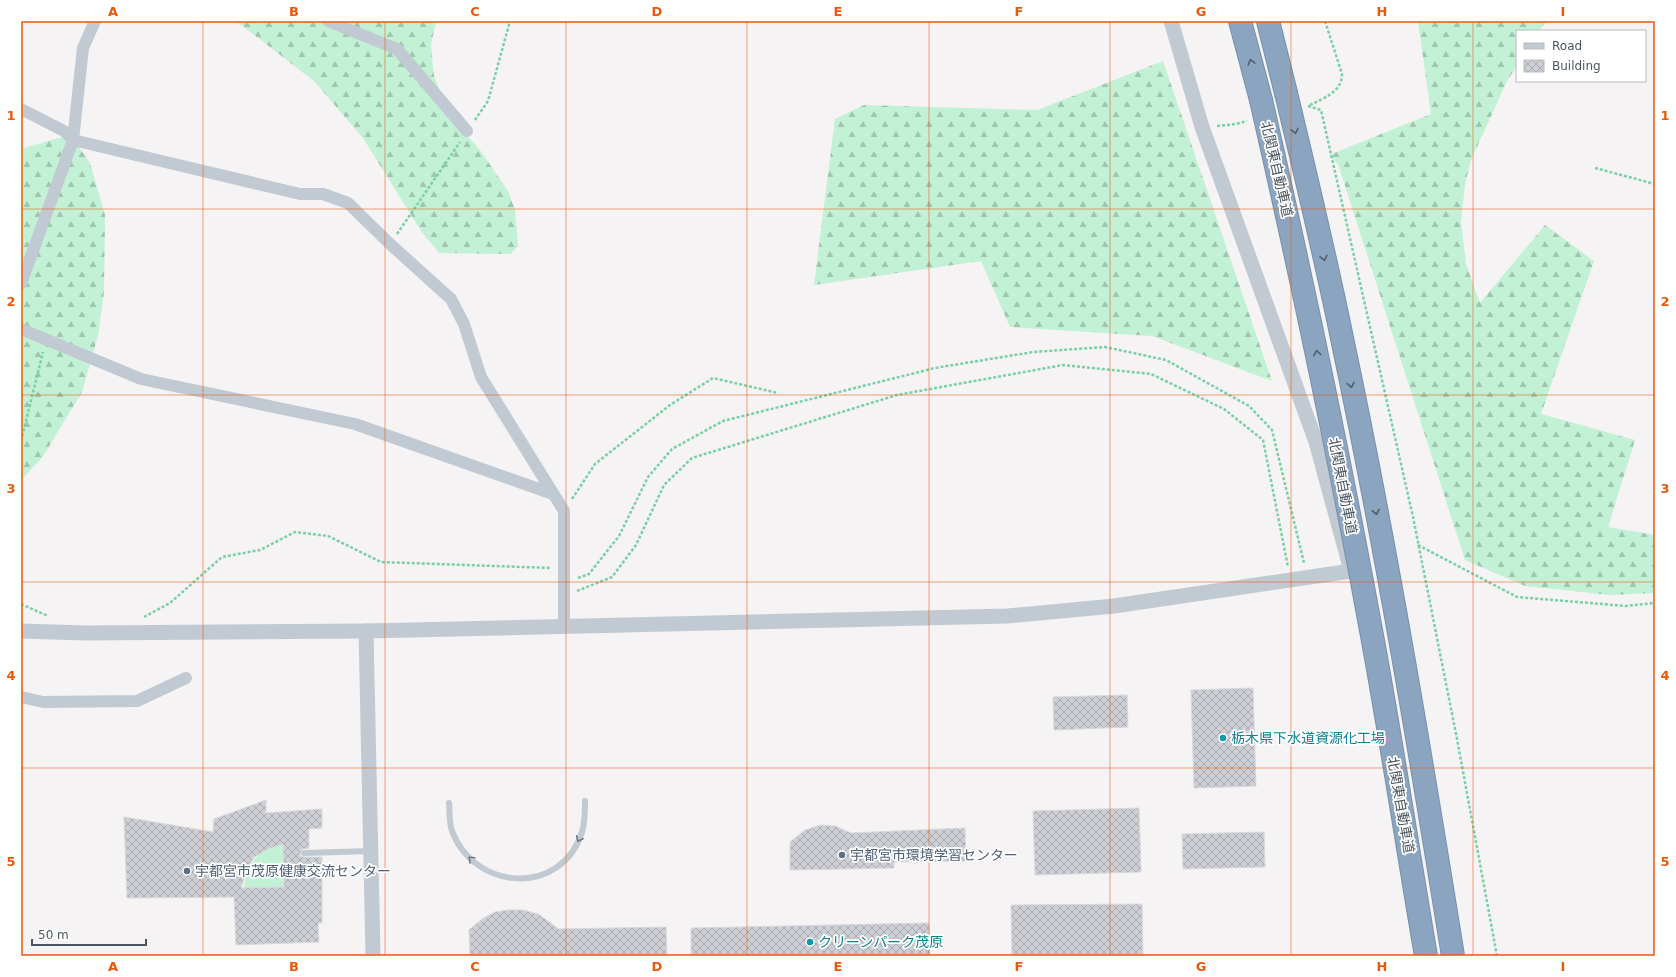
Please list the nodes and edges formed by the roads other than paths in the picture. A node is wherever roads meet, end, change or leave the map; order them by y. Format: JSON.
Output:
{"nodes":[{"id":1,"x":95,"y":21,"type":"edge"},
{"id":2,"x":328,"y":21,"type":"edge"},
{"id":3,"x":1171,"y":21,"type":"edge"},
{"id":4,"x":1240,"y":21,"type":"edge"},
{"id":5,"x":1268,"y":21,"type":"edge"},
{"id":6,"x":21,"y":109,"type":"edge"},
{"id":7,"x":467,"y":131,"type":"dead end"},
{"id":8,"x":73,"y":140,"type":"junction"},
{"id":9,"x":21,"y":284,"type":"edge"},
{"id":10,"x":21,"y":329,"type":"edge"},
{"id":11,"x":553,"y":494,"type":"junction"},
{"id":12,"x":1351,"y":571,"type":"junction"},
{"id":13,"x":564,"y":626,"type":"junction"},
{"id":14,"x":21,"y":631,"type":"edge"},
{"id":15,"x":366,"y":631,"type":"junction"},
{"id":16,"x":186,"y":678,"type":"dead end"},
{"id":17,"x":21,"y":697,"type":"edge"},
{"id":18,"x":585,"y":801,"type":"dead end"},
{"id":19,"x":449,"y":803,"type":"dead end"},
{"id":20,"x":371,"y":851,"type":"junction"},
{"id":21,"x":304,"y":853,"type":"dead end"},
{"id":22,"x":373,"y":956,"type":"edge"},
{"id":23,"x":1418,"y":956,"type":"edge"},
{"id":24,"x":1426,"y":956,"type":"edge"},
{"id":25,"x":1453,"y":956,"type":"edge"}],
"edges":[{"from":1,"to":8,"type":"street"},
{"from":2,"to":7,"type":"street"},
{"from":3,"to":12,"type":"street"},
{"from":24,"to":4,"type":"highway","name":"北関東自動車道","one_way":true,"bridge":true},
{"from":5,"to":25,"type":"highway","name":"北関東自動車道","one_way":true,"bridge":true},
{"from":6,"to":8,"type":"street"},
{"from":8,"to":9,"type":"street"},
{"from":8,"to":11,"type":"street"},
{"from":10,"to":11,"type":"street"},
{"from":11,"to":13,"type":"street"},
{"from":12,"to":13,"type":"street"},
{"from":12,"to":23,"type":"street"},
{"from":13,"to":15,"type":"street"},
{"from":14,"to":15,"type":"street"},
{"from":15,"to":20,"type":"street"},
{"from":16,"to":17,"type":"street"},
{"from":18,"to":19,"type":"lane","one_way":true},
{"from":20,"to":21,"type":"lane"},
{"from":20,"to":22,"type":"street"}]}
